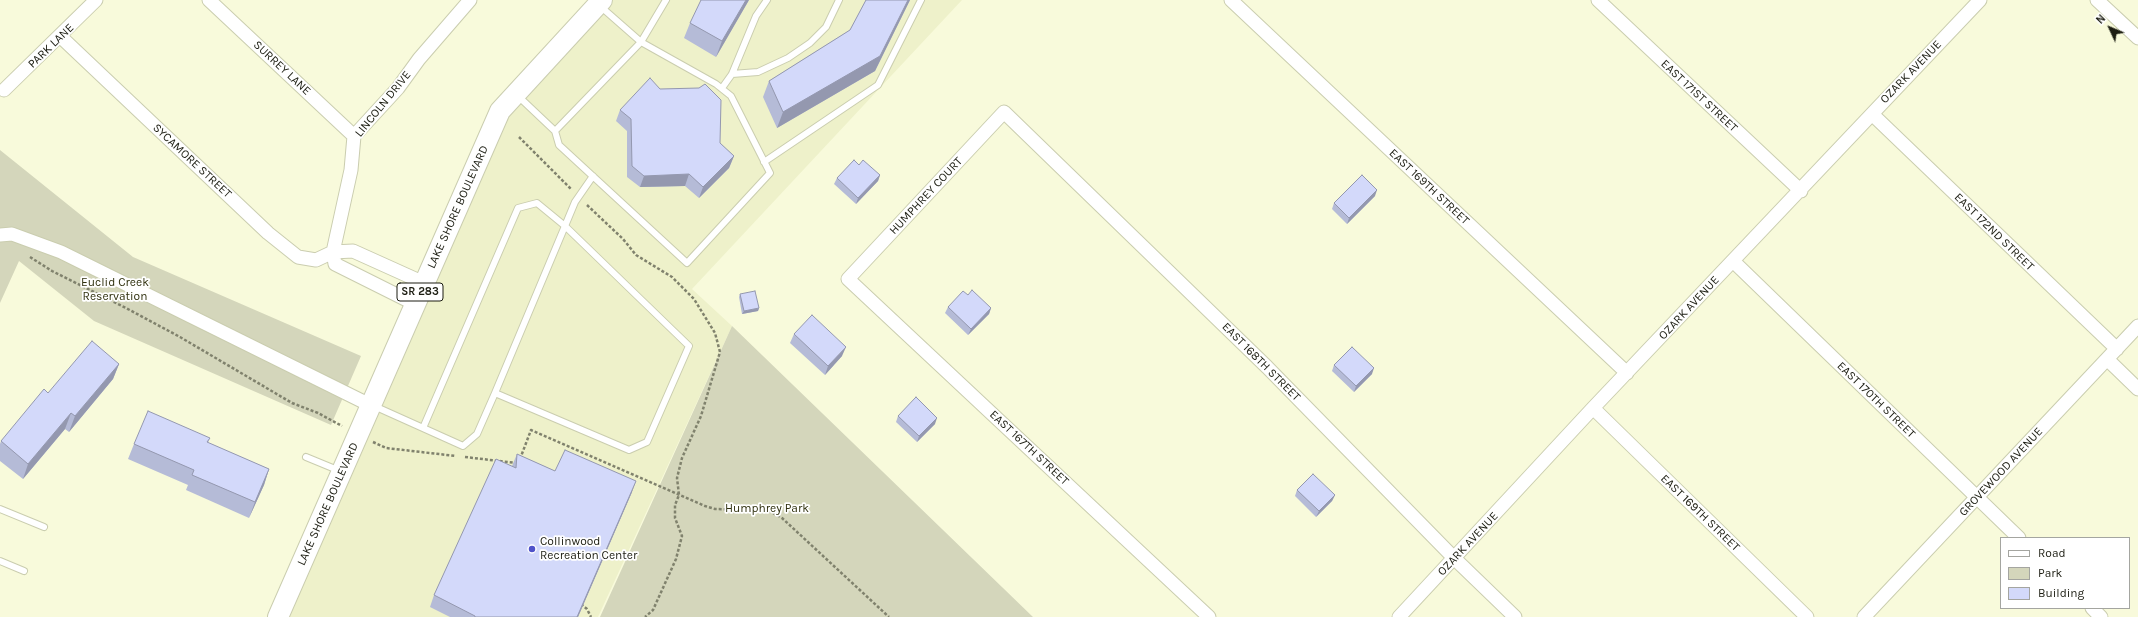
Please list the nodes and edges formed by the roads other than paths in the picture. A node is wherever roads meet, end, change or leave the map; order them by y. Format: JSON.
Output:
{"nodes":[{"id":1,"x":96,"y":0,"type":"edge"},
{"id":2,"x":209,"y":0,"type":"edge"},
{"id":3,"x":470,"y":0,"type":"edge"},
{"id":4,"x":666,"y":0,"type":"edge"},
{"id":5,"x":767,"y":0,"type":"edge"},
{"id":6,"x":839,"y":0,"type":"edge"},
{"id":7,"x":921,"y":0,"type":"edge"},
{"id":8,"x":1231,"y":0,"type":"edge"},
{"id":9,"x":1598,"y":0,"type":"edge"},
{"id":10,"x":1980,"y":0,"type":"edge"},
{"id":11,"x":2097,"y":0,"type":"edge"},
{"id":12,"x":600,"y":2,"type":"edge"},
{"id":13,"x":60,"y":37,"type":"junction"},
{"id":14,"x":2138,"y":38,"type":"edge"},
{"id":15,"x":641,"y":42,"type":"junction"},
{"id":16,"x":732,"y":74,"type":"junction"},
{"id":17,"x":722,"y":88,"type":"junction"},
{"id":18,"x":4,"y":90,"type":"dead end"},
{"id":19,"x":516,"y":94,"type":"junction"},
{"id":20,"x":1004,"y":112,"type":"joint"},
{"id":21,"x":1872,"y":114,"type":"junction"},
{"id":22,"x":555,"y":132,"type":"junction"},
{"id":23,"x":354,"y":136,"type":"junction"},
{"id":24,"x":764,"y":162,"type":"junction"},
{"id":25,"x":593,"y":176,"type":"junction"},
{"id":26,"x":1800,"y":191,"type":"junction"},
{"id":27,"x":565,"y":226,"type":"junction"},
{"id":28,"x":0,"y":235,"type":"edge"},
{"id":29,"x":333,"y":252,"type":"junction"},
{"id":30,"x":1732,"y":261,"type":"junction"},
{"id":31,"x":848,"y":279,"type":"joint"},
{"id":32,"x":424,"y":283,"type":"junction"},
{"id":33,"x":415,"y":304,"type":"junction"},
{"id":34,"x":2138,"y":326,"type":"edge"},
{"id":35,"x":2117,"y":349,"type":"junction"},
{"id":36,"x":2107,"y":359,"type":"junction"},
{"id":37,"x":1627,"y":373,"type":"junction"},
{"id":38,"x":2138,"y":389,"type":"edge"},
{"id":39,"x":495,"y":392,"type":"junction"},
{"id":40,"x":370,"y":405,"type":"junction"},
{"id":41,"x":1593,"y":408,"type":"junction"},
{"id":42,"x":423,"y":428,"type":"junction"},
{"id":43,"x":306,"y":457,"type":"dead end"},
{"id":44,"x":341,"y":472,"type":"junction"},
{"id":45,"x":1977,"y":497,"type":"junction"},
{"id":46,"x":0,"y":509,"type":"edge"},
{"id":47,"x":44,"y":527,"type":"dead end"},
{"id":48,"x":2018,"y":537,"type":"edge"},
{"id":49,"x":1455,"y":559,"type":"junction"},
{"id":50,"x":0,"y":561,"type":"edge"},
{"id":51,"x":24,"y":571,"type":"dead end"},
{"id":52,"x":2093,"y":609,"type":"edge"},
{"id":53,"x":278,"y":617,"type":"edge"},
{"id":54,"x":1209,"y":617,"type":"edge"},
{"id":55,"x":1399,"y":617,"type":"edge"},
{"id":56,"x":1515,"y":617,"type":"edge"},
{"id":57,"x":1807,"y":617,"type":"edge"},
{"id":58,"x":1864,"y":617,"type":"edge"},
{"id":59,"x":2101,"y":617,"type":"edge"}],
"edges":[{"from":1,"to":13,"type":"street","name":"PARK LANE"},
{"from":2,"to":23,"type":"street","name":"SURREY LANE"},
{"from":3,"to":23,"type":"street","name":"LINCOLN DRIVE"},
{"from":4,"to":15,"type":"lane"},
{"from":5,"to":16,"type":"lane"},
{"from":6,"to":16,"type":"lane"},
{"from":7,"to":24,"type":"lane"},
{"from":8,"to":37,"type":"street","name":"EAST 169TH STREET"},
{"from":9,"to":26,"type":"street","name":"EAST 171ST STREET"},
{"from":10,"to":21,"type":"street","name":"OZARK AVENUE"},
{"from":11,"to":14,"type":"street"},
{"from":12,"to":15,"type":"lane"},
{"from":12,"to":19,"type":"main road","name":"LAKE SHORE BOULEVARD","number":"SR 283"},
{"from":13,"to":18,"type":"street","name":"PARK LANE"},
{"from":13,"to":29,"type":"street","name":"SYCAMORE STREET"},
{"from":15,"to":17,"type":"lane"},
{"from":15,"to":22,"type":"lane"},
{"from":16,"to":17,"type":"lane"},
{"from":17,"to":24,"type":"lane"},
{"from":19,"to":22,"type":"lane"},
{"from":19,"to":32,"type":"main road","name":"LAKE SHORE BOULEVARD","number":"SR 283"},
{"from":20,"to":31,"type":"street","name":"HUMPHREY COURT"},
{"from":20,"to":49,"type":"street","name":"EAST 168TH STREET"},
{"from":21,"to":26,"type":"street","name":"OZARK AVENUE"},
{"from":21,"to":35,"type":"street","name":"EAST 172ND STREET"},
{"from":22,"to":25,"type":"lane"},
{"from":23,"to":29,"type":"street","name":"LINCOLN DRIVE"},
{"from":24,"to":25,"type":"lane"},
{"from":25,"to":27,"type":"lane"},
{"from":26,"to":30,"type":"street","name":"OZARK AVENUE"},
{"from":27,"to":39,"type":"lane"},
{"from":27,"to":39,"type":"lane"},
{"from":27,"to":42,"type":"lane"},
{"from":28,"to":40,"type":"street"},
{"from":29,"to":32,"type":"street","name":"SYCAMORE STREET"},
{"from":29,"to":33,"type":"street"},
{"from":30,"to":37,"type":"street","name":"OZARK AVENUE"},
{"from":30,"to":45,"type":"street","name":"EAST 170TH STREET"},
{"from":31,"to":54,"type":"street","name":"EAST 167TH STREET"},
{"from":32,"to":33,"type":"main road","name":"LAKE SHORE BOULEVARD","number":"SR 283"},
{"from":33,"to":40,"type":"main road","name":"LAKE SHORE BOULEVARD","number":"SR 283"},
{"from":34,"to":35,"type":"street","name":"GROVEWOOD AVENUE"},
{"from":35,"to":36,"type":"street","name":"GROVEWOOD AVENUE"},
{"from":36,"to":38,"type":"street"},
{"from":36,"to":45,"type":"street","name":"GROVEWOOD AVENUE"},
{"from":37,"to":41,"type":"street","name":"OZARK AVENUE"},
{"from":39,"to":42,"type":"lane"},
{"from":40,"to":42,"type":"lane"},
{"from":40,"to":44,"type":"main road","name":"LAKE SHORE BOULEVARD","number":"SR 283"},
{"from":41,"to":49,"type":"street","name":"OZARK AVENUE"},
{"from":41,"to":57,"type":"street","name":"EAST 169TH STREET"},
{"from":43,"to":44,"type":"lane"},
{"from":44,"to":53,"type":"main road","name":"LAKE SHORE BOULEVARD","number":"SR 283"},
{"from":45,"to":48,"type":"street","name":"EAST 170TH STREET"},
{"from":45,"to":58,"type":"street","name":"GROVEWOOD AVENUE"},
{"from":46,"to":47,"type":"lane"},
{"from":49,"to":55,"type":"street","name":"OZARK AVENUE"},
{"from":49,"to":56,"type":"street","name":"EAST 168TH STREET"},
{"from":50,"to":51,"type":"lane"},
{"from":52,"to":59,"type":"street"}]}
